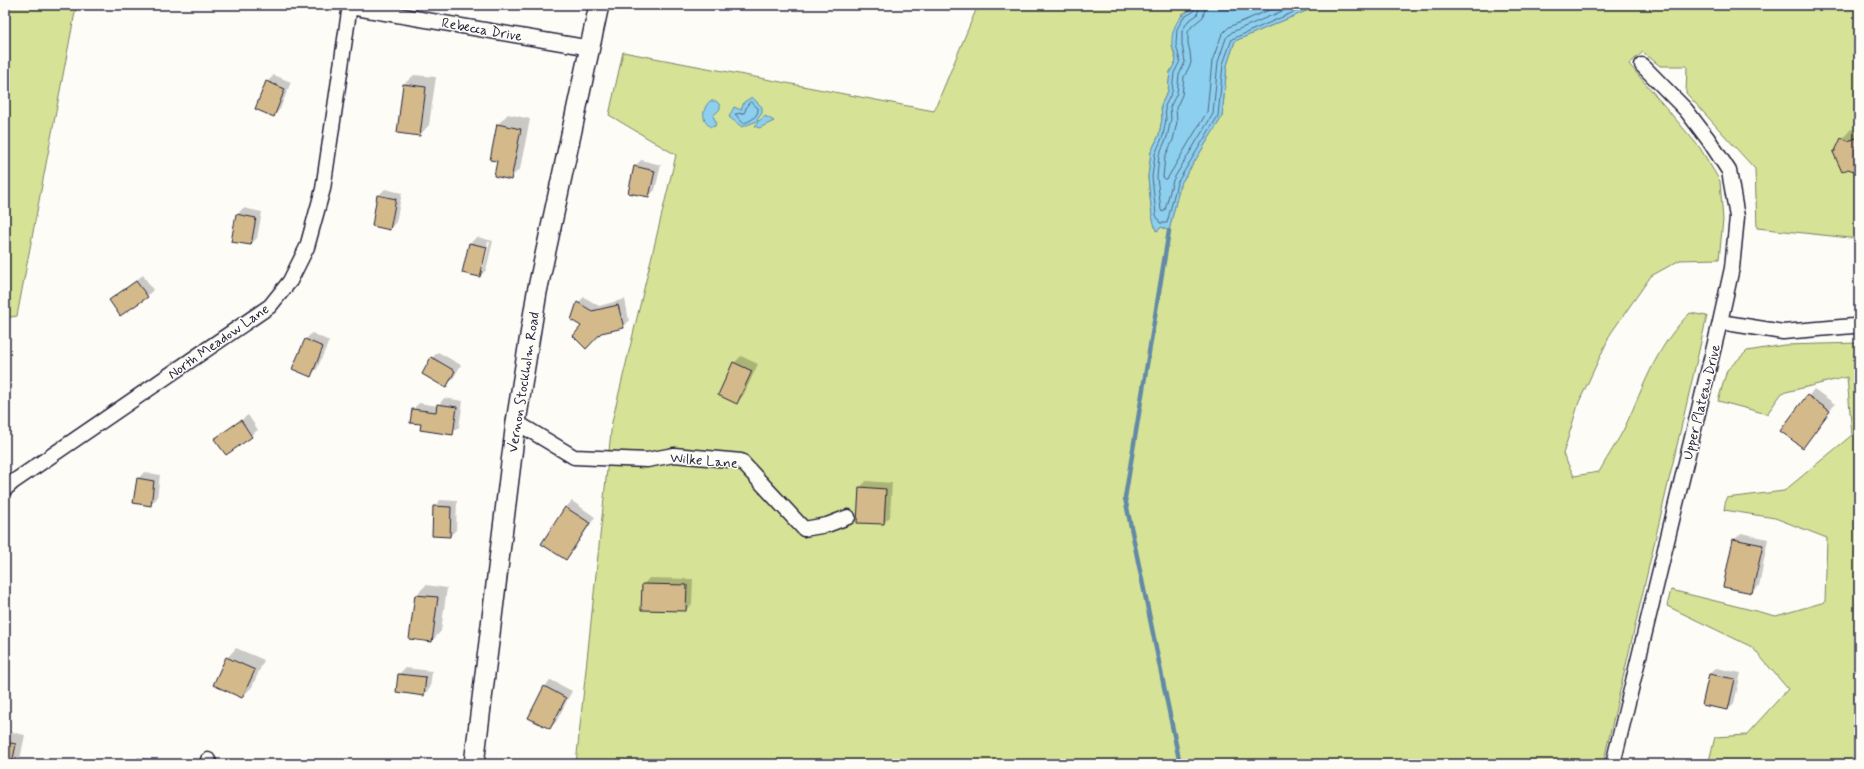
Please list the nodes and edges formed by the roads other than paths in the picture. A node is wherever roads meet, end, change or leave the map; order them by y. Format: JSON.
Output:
{"nodes":[{"id":1,"x":599,"y":5,"type":"edge"},
{"id":2,"x":350,"y":6,"type":"edge"},
{"id":3,"x":591,"y":48,"type":"junction"},
{"id":4,"x":1642,"y":65,"type":"dead end"},
{"id":5,"x":1720,"y":322,"type":"junction"},
{"id":6,"x":1859,"y":324,"type":"edge"},
{"id":7,"x":516,"y":422,"type":"junction"},
{"id":8,"x":5,"y":489,"type":"edge"},
{"id":9,"x":848,"y":517,"type":"dead end"},
{"id":10,"x":474,"y":764,"type":"edge"},
{"id":11,"x":1613,"y":764,"type":"edge"}],
"edges":[{"from":1,"to":3,"type":"main road","name":"Vernon Stockholm Road"},
{"from":2,"to":3,"type":"street","name":"Rebecca Drive"},
{"from":2,"to":8,"type":"street","name":"North Meadow Lane"},
{"from":3,"to":7,"type":"main road","name":"Vernon Stockholm Road"},
{"from":4,"to":5,"type":"street","name":"Upper Plateau Drive"},
{"from":5,"to":6,"type":"street"},
{"from":5,"to":11,"type":"street","name":"Upper Plateau Drive"},
{"from":7,"to":9,"type":"street","name":"Wilke Lane"},
{"from":7,"to":10,"type":"main road","name":"Vernon Stockholm Road"}]}
